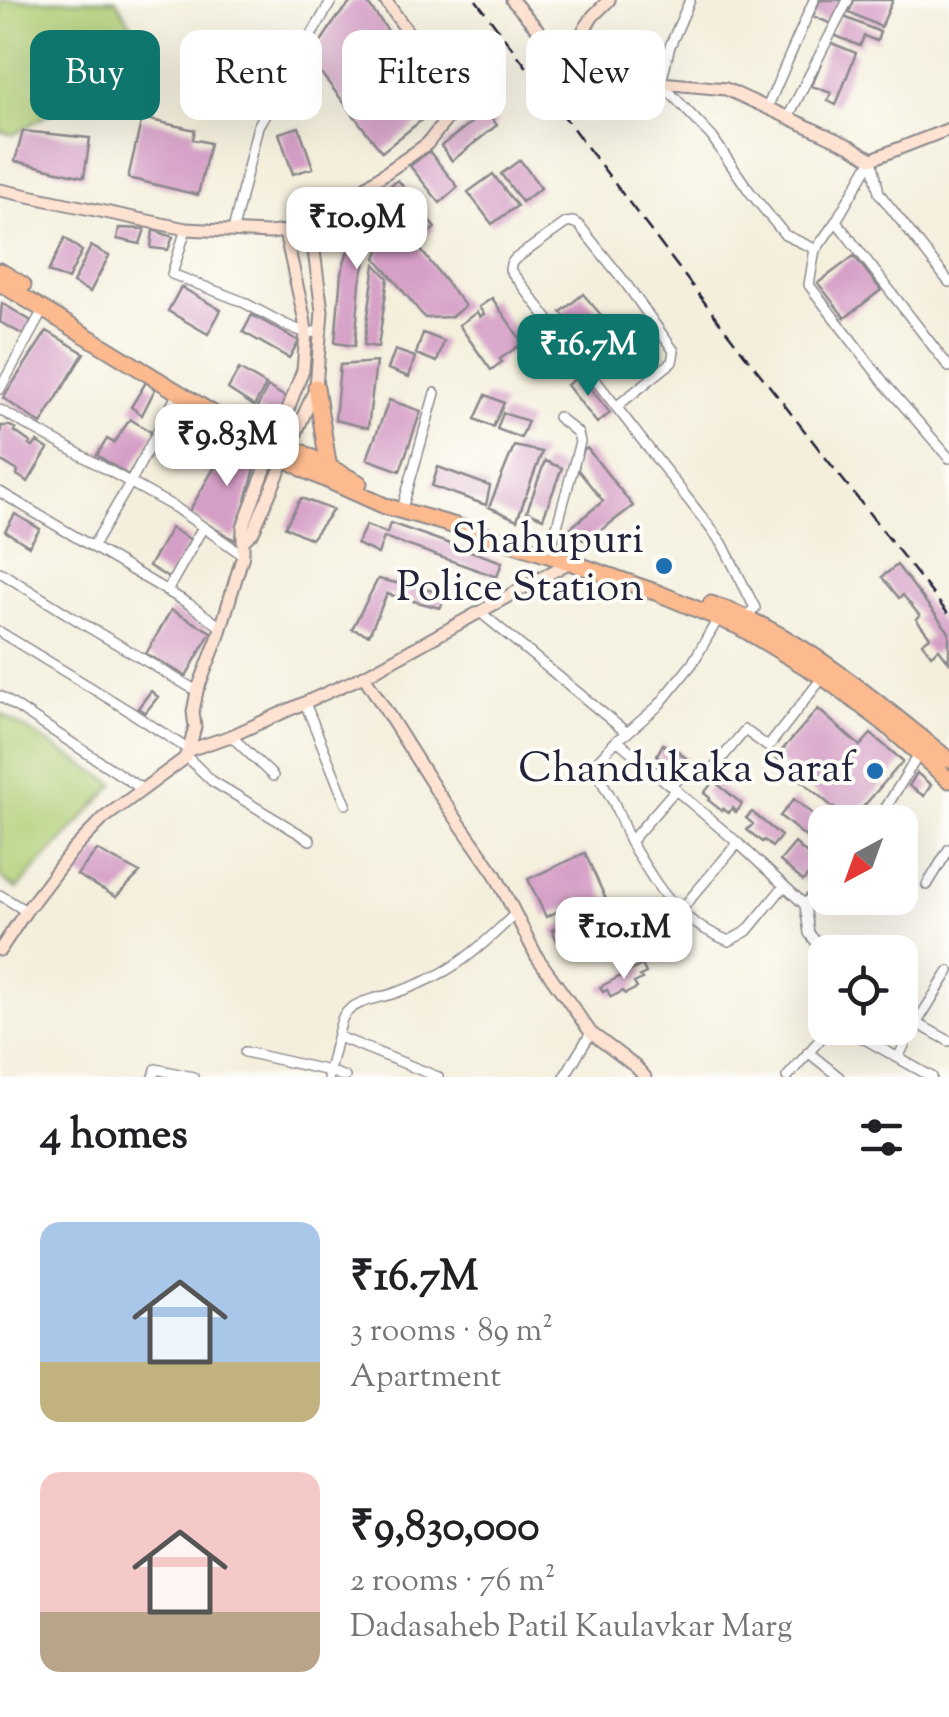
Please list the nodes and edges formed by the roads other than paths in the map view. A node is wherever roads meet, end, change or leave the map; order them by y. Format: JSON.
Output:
{"nodes":[{"id":1,"x":332,"y":0,"type":"edge"},
{"id":2,"x":386,"y":0,"type":"edge"},
{"id":3,"x":512,"y":0,"type":"edge"},
{"id":4,"x":609,"y":0,"type":"edge"},
{"id":5,"x":690,"y":0,"type":"edge"},
{"id":6,"x":814,"y":0,"type":"edge"},
{"id":7,"x":848,"y":0,"type":"edge"},
{"id":8,"x":538,"y":30,"type":"edge"},
{"id":9,"x":584,"y":30,"type":"edge"},
{"id":10,"x":665,"y":66,"type":"edge"},
{"id":11,"x":665,"y":82,"type":"edge"},
{"id":12,"x":665,"y":86,"type":"edge"},
{"id":13,"x":767,"y":108,"type":"junction"},
{"id":14,"x":788,"y":117,"type":"junction"},
{"id":15,"x":948,"y":131,"type":"edge"},
{"id":16,"x":872,"y":159,"type":"junction"},
{"id":17,"x":0,"y":190,"type":"edge"},
{"id":18,"x":836,"y":221,"type":"junction"},
{"id":19,"x":313,"y":224,"type":"junction"},
{"id":20,"x":186,"y":229,"type":"junction"},
{"id":21,"x":233,"y":230,"type":"junction"},
{"id":22,"x":285,"y":232,"type":"junction"},
{"id":23,"x":815,"y":249,"type":"junction"},
{"id":24,"x":0,"y":270,"type":"edge"},
{"id":25,"x":949,"y":282,"type":"edge"},
{"id":26,"x":3,"y":291,"type":"edge"},
{"id":27,"x":44,"y":310,"type":"junction"},
{"id":28,"x":322,"y":331,"type":"junction"},
{"id":29,"x":306,"y":333,"type":"junction"},
{"id":30,"x":949,"y":367,"type":"edge"},
{"id":31,"x":316,"y":387,"type":"junction"},
{"id":32,"x":0,"y":389,"type":"edge"},
{"id":33,"x":178,"y":392,"type":"junction"},
{"id":34,"x":435,"y":393,"type":"dead end"},
{"id":35,"x":616,"y":407,"type":"junction"},
{"id":36,"x":0,"y":410,"type":"edge"},
{"id":37,"x":558,"y":416,"type":"dead end"},
{"id":38,"x":280,"y":449,"type":"junction"},
{"id":39,"x":949,"y":458,"type":"edge"},
{"id":40,"x":329,"y":469,"type":"junction"},
{"id":41,"x":130,"y":484,"type":"junction"},
{"id":42,"x":0,"y":492,"type":"edge"},
{"id":43,"x":404,"y":502,"type":"junction"},
{"id":44,"x":202,"y":527,"type":"junction"},
{"id":45,"x":93,"y":546,"type":"junction"},
{"id":46,"x":243,"y":548,"type":"junction"},
{"id":47,"x":550,"y":548,"type":"junction"},
{"id":48,"x":570,"y":562,"type":"junction"},
{"id":49,"x":0,"y":572,"type":"edge"},
{"id":50,"x":168,"y":591,"type":"junction"},
{"id":51,"x":480,"y":612,"type":"junction"},
{"id":52,"x":719,"y":617,"type":"junction"},
{"id":53,"x":742,"y":622,"type":"junction"},
{"id":54,"x":221,"y":627,"type":"junction"},
{"id":55,"x":0,"y":632,"type":"edge"},
{"id":56,"x":364,"y":676,"type":"junction"},
{"id":57,"x":823,"y":677,"type":"junction"},
{"id":58,"x":197,"y":691,"type":"junction"},
{"id":59,"x":0,"y":696,"type":"edge"},
{"id":60,"x":305,"y":703,"type":"junction"},
{"id":61,"x":627,"y":733,"type":"junction"},
{"id":62,"x":231,"y":736,"type":"junction"},
{"id":63,"x":617,"y":740,"type":"junction"},
{"id":64,"x":187,"y":753,"type":"junction"},
{"id":65,"x":919,"y":754,"type":"junction"},
{"id":66,"x":949,"y":760,"type":"edge"},
{"id":67,"x":272,"y":776,"type":"dead end"},
{"id":68,"x":949,"y":780,"type":"edge"},
{"id":69,"x":673,"y":787,"type":"junction"},
{"id":70,"x":142,"y":789,"type":"junction"},
{"id":71,"x":346,"y":804,"type":"dead end"},
{"id":72,"x":888,"y":805,"type":"edge"},
{"id":73,"x":310,"y":840,"type":"dead end"},
{"id":74,"x":630,"y":842,"type":"junction"},
{"id":75,"x":738,"y":843,"type":"junction"},
{"id":76,"x":949,"y":849,"type":"edge"},
{"id":77,"x":927,"y":885,"type":"dead end"},
{"id":78,"x":784,"y":886,"type":"junction"},
{"id":79,"x":0,"y":895,"type":"edge"},
{"id":80,"x":808,"y":901,"type":"edge"},
{"id":81,"x":805,"y":905,"type":"junction"},
{"id":82,"x":26,"y":911,"type":"junction"},
{"id":83,"x":679,"y":912,"type":"junction"},
{"id":84,"x":515,"y":914,"type":"junction"},
{"id":85,"x":811,"y":935,"type":"edge"},
{"id":86,"x":0,"y":950,"type":"edge"},
{"id":87,"x":949,"y":971,"type":"edge"},
{"id":88,"x":918,"y":1020,"type":"edge"},
{"id":89,"x":918,"y":1024,"type":"edge"},
{"id":90,"x":592,"y":1033,"type":"junction"},
{"id":91,"x":339,"y":1037,"type":"junction"},
{"id":92,"x":949,"y":1041,"type":"edge"},
{"id":93,"x":814,"y":1045,"type":"edge"},
{"id":94,"x":875,"y":1045,"type":"edge"},
{"id":95,"x":905,"y":1045,"type":"edge"},
{"id":96,"x":244,"y":1052,"type":"dead end"},
{"id":97,"x":808,"y":1052,"type":"junction"},
{"id":98,"x":898,"y":1058,"type":"junction"},
{"id":99,"x":328,"y":1074,"type":"edge"},
{"id":100,"x":154,"y":1077,"type":"edge"},
{"id":101,"x":192,"y":1077,"type":"edge"},
{"id":102,"x":345,"y":1077,"type":"edge"},
{"id":103,"x":438,"y":1077,"type":"edge"},
{"id":104,"x":564,"y":1077,"type":"edge"},
{"id":105,"x":645,"y":1077,"type":"edge"},
{"id":106,"x":787,"y":1077,"type":"edge"},
{"id":107,"x":839,"y":1077,"type":"edge"},
{"id":108,"x":932,"y":1077,"type":"edge"}],
"edges":[{"from":1,"to":21,"type":"street"},
{"from":2,"to":19,"type":"street"},
{"from":3,"to":8,"type":"street"},
{"from":4,"to":9,"type":"street"},
{"from":5,"to":10,"type":"street"},
{"from":6,"to":13,"type":"street"},
{"from":7,"to":14,"type":"street"},
{"from":11,"to":13,"type":"street"},
{"from":12,"to":23,"type":"street"},
{"from":13,"to":14,"type":"street"},
{"from":14,"to":16,"type":"street"},
{"from":15,"to":16,"type":"street"},
{"from":16,"to":18,"type":"street"},
{"from":16,"to":25,"type":"street"},
{"from":17,"to":20,"type":"street"},
{"from":18,"to":23,"type":"street"},
{"from":18,"to":30,"type":"street"},
{"from":19,"to":22,"type":"street"},
{"from":19,"to":28,"type":"street"},
{"from":20,"to":21,"type":"street"},
{"from":20,"to":29,"type":"street"},
{"from":21,"to":22,"type":"street"},
{"from":22,"to":29,"type":"street"},
{"from":23,"to":39,"type":"street"},
{"from":24,"to":38,"type":"highway"},
{"from":26,"to":27,"type":"highway"},
{"from":27,"to":32,"type":"street"},
{"from":27,"to":33,"type":"highway"},
{"from":28,"to":29,"type":"street"},
{"from":28,"to":31,"type":"street"},
{"from":29,"to":38,"type":"street"},
{"from":31,"to":38,"type":"street"},
{"from":31,"to":40,"type":"highway"},
{"from":33,"to":38,"type":"highway"},
{"from":33,"to":41,"type":"street"},
{"from":34,"to":43,"type":"street"},
{"from":35,"to":35,"type":"street"},
{"from":35,"to":53,"type":"street"},
{"from":36,"to":41,"type":"street"},
{"from":37,"to":47,"type":"street"},
{"from":38,"to":40,"type":"highway"},
{"from":38,"to":46,"type":"street"},
{"from":38,"to":48,"type":"highway"},
{"from":40,"to":43,"type":"highway"},
{"from":41,"to":44,"type":"street"},
{"from":41,"to":45,"type":"street"},
{"from":42,"to":45,"type":"street"},
{"from":43,"to":47,"type":"highway"},
{"from":44,"to":46,"type":"street"},
{"from":44,"to":50,"type":"street"},
{"from":45,"to":50,"type":"street"},
{"from":46,"to":54,"type":"street"},
{"from":47,"to":53,"type":"highway"},
{"from":48,"to":51,"type":"street"},
{"from":48,"to":52,"type":"highway"},
{"from":49,"to":58,"type":"street"},
{"from":50,"to":54,"type":"street"},
{"from":51,"to":56,"type":"street"},
{"from":51,"to":61,"type":"street"},
{"from":52,"to":53,"type":"highway"},
{"from":52,"to":61,"type":"street"},
{"from":53,"to":57,"type":"highway"},
{"from":53,"to":66,"type":"highway"},
{"from":54,"to":58,"type":"street"},
{"from":55,"to":64,"type":"street"},
{"from":56,"to":60,"type":"street"},
{"from":56,"to":84,"type":"street"},
{"from":57,"to":65,"type":"highway"},
{"from":57,"to":69,"type":"street"},
{"from":58,"to":64,"type":"street"},
{"from":59,"to":70,"type":"street"},
{"from":60,"to":62,"type":"street"},
{"from":60,"to":71,"type":"street"},
{"from":61,"to":63,"type":"street"},
{"from":62,"to":64,"type":"street"},
{"from":62,"to":67,"type":"street"},
{"from":63,"to":69,"type":"street"},
{"from":63,"to":74,"type":"street"},
{"from":64,"to":70,"type":"street"},
{"from":64,"to":73,"type":"street"},
{"from":65,"to":68,"type":"highway"},
{"from":65,"to":72,"type":"street"},
{"from":69,"to":74,"type":"street"},
{"from":69,"to":75,"type":"street"},
{"from":70,"to":82,"type":"street"},
{"from":74,"to":83,"type":"street"},
{"from":75,"to":78,"type":"street"},
{"from":75,"to":83,"type":"street"},
{"from":76,"to":77,"type":"street"},
{"from":78,"to":81,"type":"street"},
{"from":78,"to":83,"type":"street"},
{"from":79,"to":82,"type":"street"},
{"from":80,"to":81,"type":"street"},
{"from":81,"to":85,"type":"street"},
{"from":82,"to":86,"type":"street"},
{"from":84,"to":90,"type":"street"},
{"from":84,"to":91,"type":"street"},
{"from":87,"to":88,"type":"street"},
{"from":89,"to":92,"type":"street"},
{"from":90,"to":104,"type":"street"},
{"from":90,"to":105,"type":"street"},
{"from":91,"to":99,"type":"street"},
{"from":91,"to":103,"type":"street"},
{"from":93,"to":97,"type":"street"},
{"from":94,"to":98,"type":"street"},
{"from":95,"to":98,"type":"street"},
{"from":96,"to":99,"type":"street"},
{"from":97,"to":106,"type":"street"},
{"from":97,"to":107,"type":"street"},
{"from":98,"to":108,"type":"street"},
{"from":99,"to":102,"type":"street"},
{"from":100,"to":101,"type":"street"}]}
